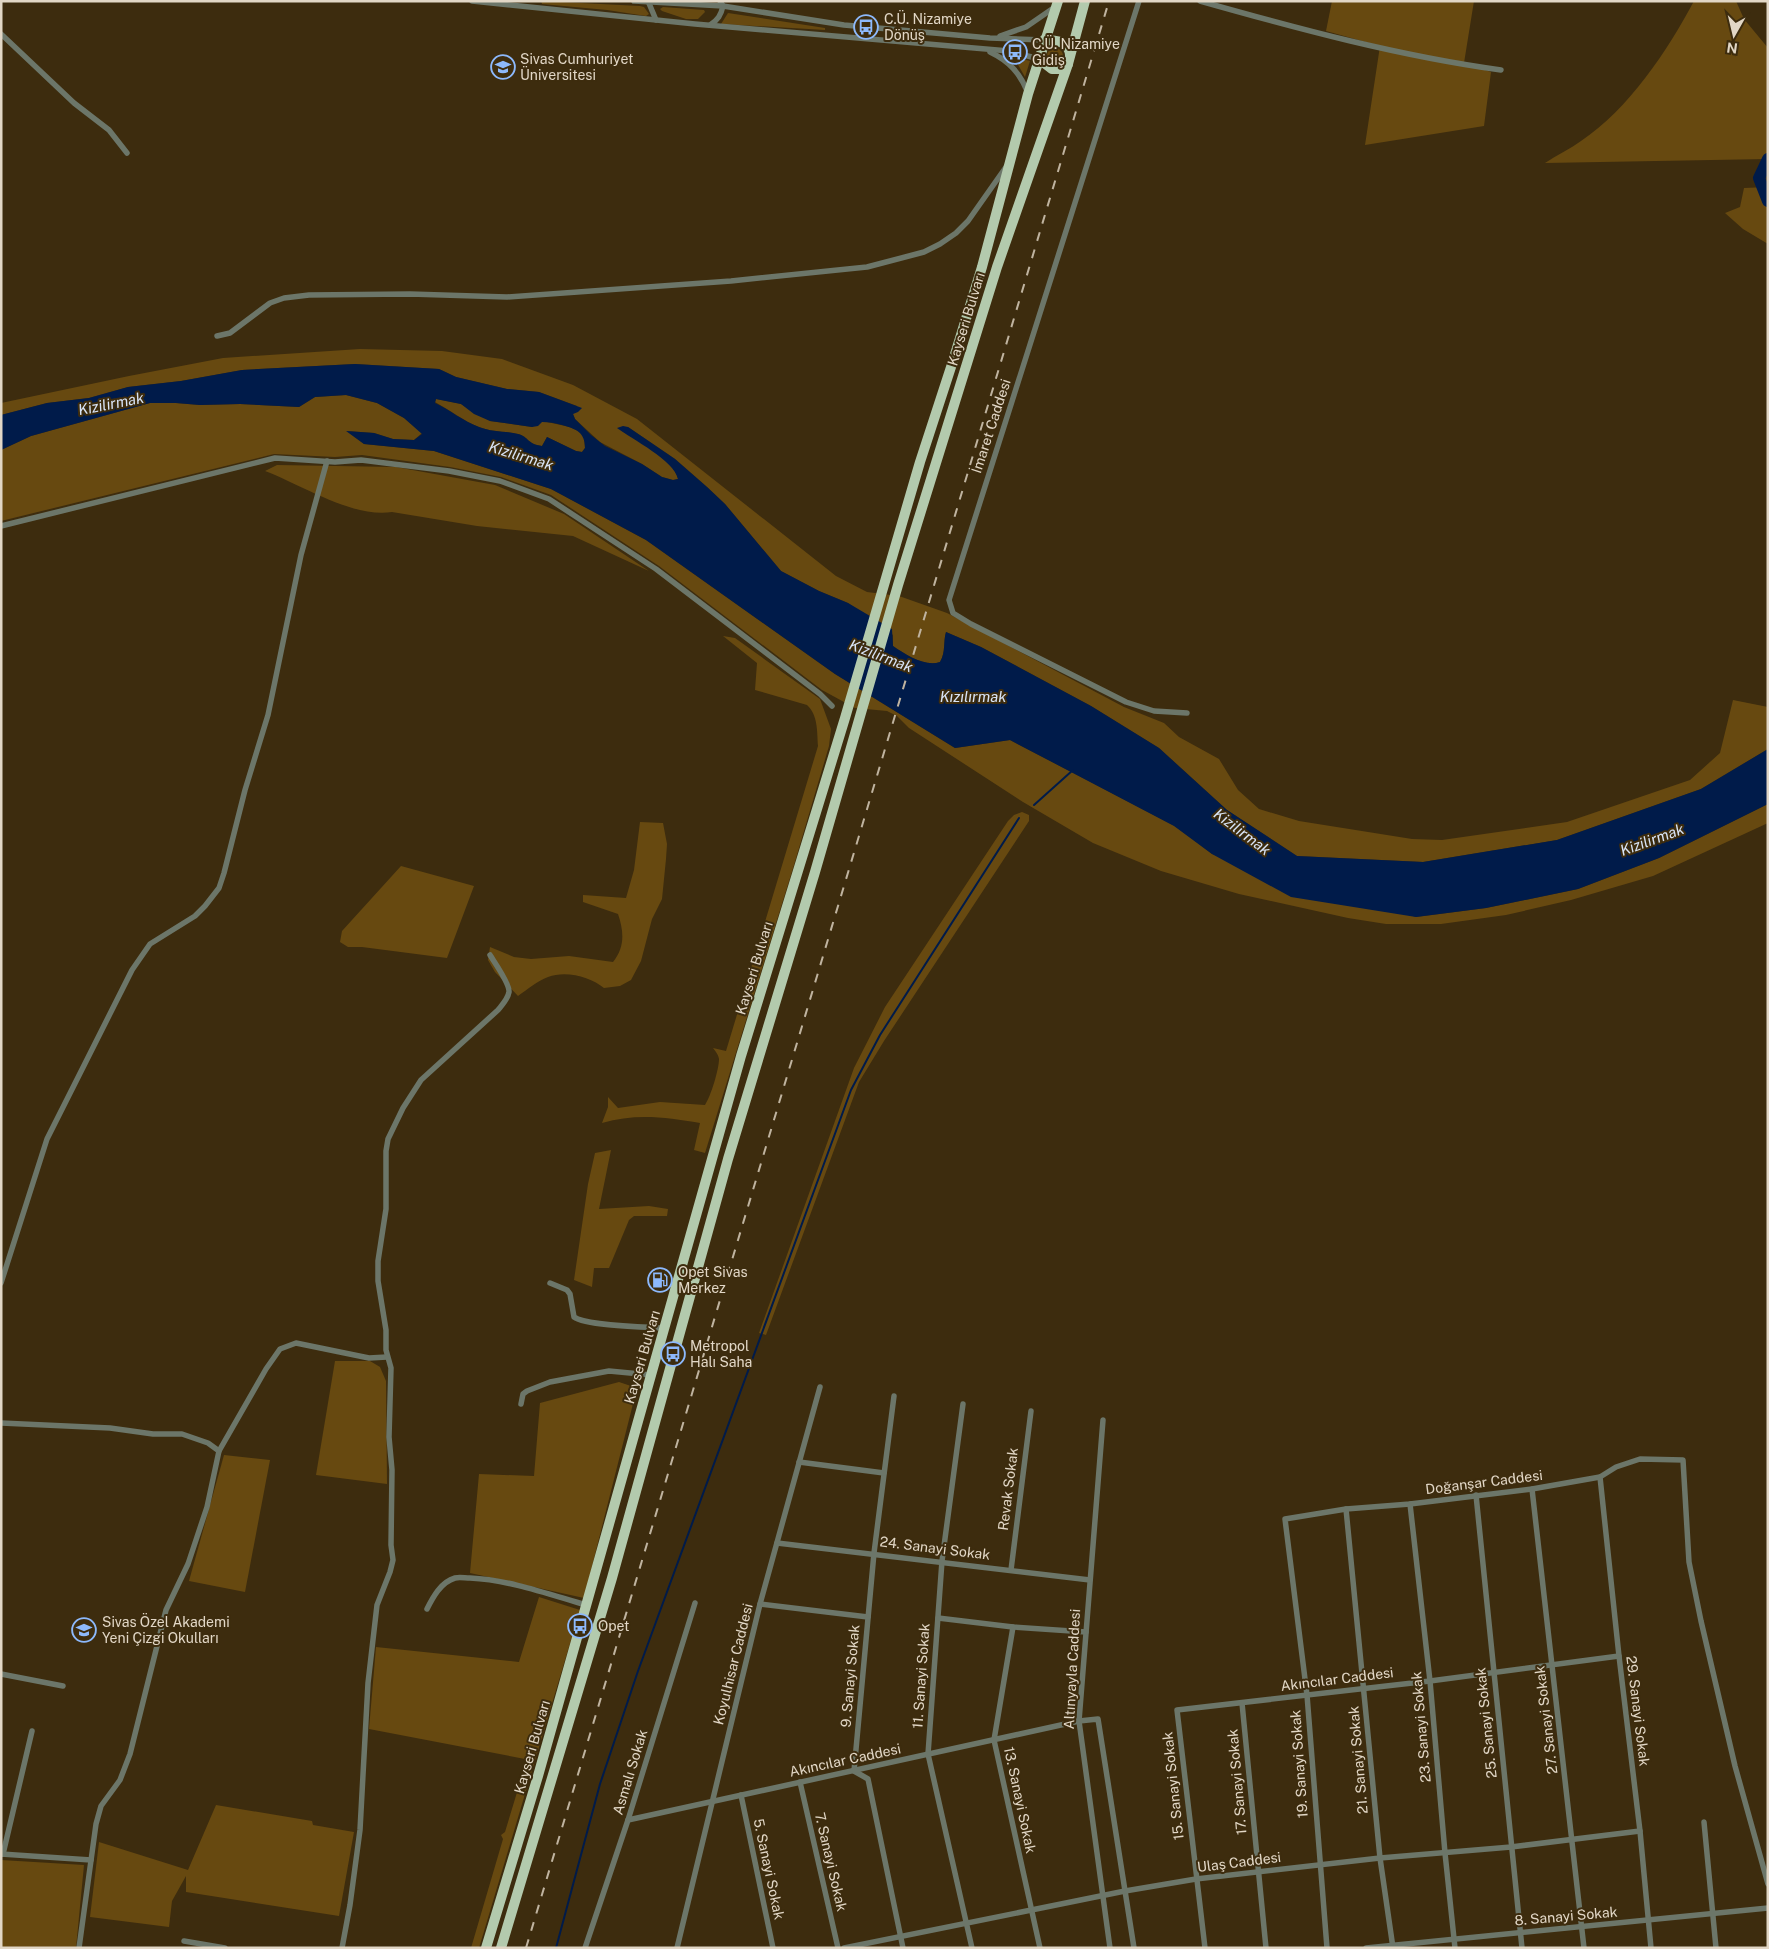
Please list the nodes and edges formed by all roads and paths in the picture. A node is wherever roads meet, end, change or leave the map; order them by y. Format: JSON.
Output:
{"nodes":[{"id":1,"x":472,"y":1,"type":"edge"},
{"id":2,"x":634,"y":1,"type":"edge"},
{"id":3,"x":1085,"y":1,"type":"edge"},
{"id":4,"x":1140,"y":1,"type":"edge"},
{"id":5,"x":1200,"y":1,"type":"edge"},
{"id":6,"x":648,"y":2,"type":"edge"},
{"id":7,"x":1057,"y":3,"type":"edge"},
{"id":8,"x":721,"y":4,"type":"edge"},
{"id":9,"x":656,"y":20,"type":"junction"},
{"id":10,"x":710,"y":25,"type":"junction"},
{"id":11,"x":1,"y":34,"type":"edge"},
{"id":12,"x":990,"y":38,"type":"junction"},
{"id":13,"x":1044,"y":40,"type":"junction"},
{"id":14,"x":986,"y":50,"type":"junction"},
{"id":15,"x":1039,"y":59,"type":"junction"},
{"id":16,"x":1069,"y":60,"type":"junction"},
{"id":17,"x":1501,"y":70,"type":"dead end"},
{"id":18,"x":1028,"y":94,"type":"junction"},
{"id":19,"x":127,"y":152,"type":"dead end"},
{"id":20,"x":1010,"y":161,"type":"junction"},
{"id":21,"x":217,"y":336,"type":"dead end"},
{"id":22,"x":327,"y":461,"type":"junction"},
{"id":23,"x":1,"y":526,"type":"edge"},
{"id":24,"x":832,"y":706,"type":"dead end"},
{"id":25,"x":1187,"y":713,"type":"dead end"},
{"id":26,"x":490,"y":955,"type":"dead end"},
{"id":27,"x":1,"y":1283,"type":"edge"},
{"id":28,"x":550,"y":1283,"type":"dead end"},
{"id":29,"x":664,"y":1328,"type":"junction"},
{"id":30,"x":387,"y":1357,"type":"junction"},
{"id":31,"x":651,"y":1375,"type":"junction"},
{"id":32,"x":820,"y":1387,"type":"dead end"},
{"id":33,"x":894,"y":1396,"type":"dead end"},
{"id":34,"x":521,"y":1404,"type":"dead end"},
{"id":35,"x":963,"y":1404,"type":"dead end"},
{"id":36,"x":1031,"y":1411,"type":"dead end"},
{"id":37,"x":1103,"y":1420,"type":"dead end"},
{"id":38,"x":1,"y":1424,"type":"edge"},
{"id":39,"x":219,"y":1451,"type":"junction"},
{"id":40,"x":799,"y":1462,"type":"junction"},
{"id":41,"x":884,"y":1473,"type":"junction"},
{"id":42,"x":1600,"y":1478,"type":"junction"},
{"id":43,"x":1532,"y":1489,"type":"junction"},
{"id":44,"x":1476,"y":1495,"type":"junction"},
{"id":45,"x":1410,"y":1504,"type":"junction"},
{"id":46,"x":1346,"y":1509,"type":"junction"},
{"id":47,"x":1285,"y":1519,"type":"joint"},
{"id":48,"x":777,"y":1543,"type":"junction"},
{"id":49,"x":874,"y":1553,"type":"junction"},
{"id":50,"x":942,"y":1561,"type":"junction"},
{"id":51,"x":1011,"y":1570,"type":"junction"},
{"id":52,"x":1090,"y":1580,"type":"junction"},
{"id":53,"x":695,"y":1603,"type":"dead end"},
{"id":54,"x":760,"y":1604,"type":"junction"},
{"id":55,"x":586,"y":1605,"type":"junction"},
{"id":56,"x":427,"y":1608,"type":"dead end"},
{"id":57,"x":868,"y":1616,"type":"junction"},
{"id":58,"x":938,"y":1618,"type":"junction"},
{"id":59,"x":1013,"y":1627,"type":"junction"},
{"id":60,"x":1086,"y":1632,"type":"junction"},
{"id":61,"x":1619,"y":1656,"type":"junction"},
{"id":62,"x":1553,"y":1666,"type":"junction"},
{"id":63,"x":1493,"y":1673,"type":"junction"},
{"id":64,"x":1,"y":1674,"type":"edge"},
{"id":65,"x":1430,"y":1681,"type":"junction"},
{"id":66,"x":63,"y":1686,"type":"dead end"},
{"id":67,"x":1364,"y":1689,"type":"junction"},
{"id":68,"x":1307,"y":1695,"type":"junction"},
{"id":69,"x":1242,"y":1703,"type":"junction"},
{"id":70,"x":1178,"y":1710,"type":"joint"},
{"id":71,"x":1098,"y":1719,"type":"joint"},
{"id":72,"x":1079,"y":1721,"type":"junction"},
{"id":73,"x":32,"y":1730,"type":"dead end"},
{"id":74,"x":994,"y":1740,"type":"junction"},
{"id":75,"x":928,"y":1754,"type":"junction"},
{"id":76,"x":854,"y":1770,"type":"junction"},
{"id":77,"x":800,"y":1782,"type":"junction"},
{"id":78,"x":741,"y":1796,"type":"junction"},
{"id":79,"x":712,"y":1802,"type":"junction"},
{"id":80,"x":628,"y":1820,"type":"junction"},
{"id":81,"x":1704,"y":1822,"type":"dead end"},
{"id":82,"x":1640,"y":1831,"type":"junction"},
{"id":83,"x":1572,"y":1840,"type":"junction"},
{"id":84,"x":1512,"y":1847,"type":"junction"},
{"id":85,"x":1445,"y":1853,"type":"junction"},
{"id":86,"x":2,"y":1854,"type":"edge"},
{"id":87,"x":1380,"y":1858,"type":"junction"},
{"id":88,"x":91,"y":1860,"type":"junction"},
{"id":89,"x":1319,"y":1865,"type":"junction"},
{"id":90,"x":1257,"y":1872,"type":"junction"},
{"id":91,"x":1196,"y":1879,"type":"junction"},
{"id":92,"x":1768,"y":1884,"type":"edge"},
{"id":93,"x":1125,"y":1890,"type":"junction"},
{"id":94,"x":1103,"y":1896,"type":"junction"},
{"id":95,"x":1768,"y":1908,"type":"edge"},
{"id":96,"x":1031,"y":1909,"type":"junction"},
{"id":97,"x":1714,"y":1913,"type":"junction"},
{"id":98,"x":1649,"y":1921,"type":"junction"},
{"id":99,"x":966,"y":1923,"type":"junction"},
{"id":100,"x":1582,"y":1927,"type":"junction"},
{"id":101,"x":1521,"y":1933,"type":"junction"},
{"id":102,"x":901,"y":1936,"type":"junction"},
{"id":103,"x":1454,"y":1939,"type":"junction"},
{"id":104,"x":184,"y":1941,"type":"dead end"},
{"id":105,"x":1393,"y":1946,"type":"edge"},
{"id":106,"x":79,"y":1948,"type":"edge"},
{"id":107,"x":225,"y":1948,"type":"edge"},
{"id":108,"x":342,"y":1948,"type":"edge"},
{"id":109,"x":486,"y":1948,"type":"edge"},
{"id":110,"x":501,"y":1948,"type":"edge"},
{"id":111,"x":585,"y":1948,"type":"edge"},
{"id":112,"x":677,"y":1948,"type":"edge"},
{"id":113,"x":773,"y":1948,"type":"edge"},
{"id":114,"x":838,"y":1948,"type":"edge"},
{"id":115,"x":844,"y":1948,"type":"edge"},
{"id":116,"x":903,"y":1948,"type":"edge"},
{"id":117,"x":972,"y":1948,"type":"edge"},
{"id":118,"x":1040,"y":1948,"type":"edge"},
{"id":119,"x":1110,"y":1948,"type":"edge"},
{"id":120,"x":1134,"y":1948,"type":"edge"},
{"id":121,"x":1205,"y":1948,"type":"edge"},
{"id":122,"x":1266,"y":1948,"type":"edge"},
{"id":123,"x":1327,"y":1948,"type":"edge"},
{"id":124,"x":1366,"y":1948,"type":"edge"},
{"id":125,"x":1455,"y":1948,"type":"edge"},
{"id":126,"x":1522,"y":1948,"type":"edge"},
{"id":127,"x":1584,"y":1948,"type":"edge"},
{"id":128,"x":1651,"y":1948,"type":"edge"},
{"id":129,"x":1716,"y":1948,"type":"edge"}],
"edges":[{"from":1,"to":9,"type":"street"},
{"from":2,"to":6,"type":"street"},
{"from":3,"to":16,"type":"highway","name":"Kayseri Bulvarı"},
{"from":4,"to":25,"type":"street","name":"İmaret Caddesi"},
{"from":5,"to":17,"type":"street"},
{"from":6,"to":8,"type":"street"},
{"from":6,"to":9,"type":"street"},
{"from":7,"to":12,"type":"street"},
{"from":7,"to":13,"type":"highway"},
{"from":8,"to":10,"type":"street"},
{"from":8,"to":12,"type":"street"},
{"from":9,"to":10,"type":"street"},
{"from":10,"to":14,"type":"street"},
{"from":11,"to":19,"type":"street"},
{"from":12,"to":13,"type":"street"},
{"from":13,"to":15,"type":"highway"},
{"from":13,"to":16,"type":"highway"},
{"from":14,"to":15,"type":"street"},
{"from":14,"to":18,"type":"street"},
{"from":15,"to":16,"type":"highway"},
{"from":15,"to":18,"type":"highway","name":"Kayseri Bulvarı"},
{"from":16,"to":110,"type":"highway","name":"Kayseri Bulvarı"},
{"from":18,"to":20,"type":"highway","name":"Kayseri Bulvarı"},
{"from":20,"to":21,"type":"street"},
{"from":20,"to":29,"type":"highway","name":"Kayseri Bulvarı"},
{"from":22,"to":23,"type":"street"},
{"from":22,"to":24,"type":"street"},
{"from":22,"to":27,"type":"street"},
{"from":26,"to":30,"type":"street"},
{"from":28,"to":29,"type":"street"},
{"from":29,"to":31,"type":"highway","name":"Kayseri Bulvarı"},
{"from":30,"to":39,"type":"street"},
{"from":30,"to":108,"type":"street"},
{"from":31,"to":34,"type":"street"},
{"from":31,"to":55,"type":"highway","name":"Kayseri Bulvarı"},
{"from":32,"to":40,"type":"street","name":"Koyulhisar Caddesi"},
{"from":33,"to":41,"type":"street","name":"9. Sanayi Sokak"},
{"from":35,"to":50,"type":"street","name":"11. Sanayi Sokak"},
{"from":36,"to":51,"type":"street","name":"Revak Sokak"},
{"from":37,"to":52,"type":"street","name":"Altınyayla Caddesi"},
{"from":38,"to":39,"type":"street"},
{"from":39,"to":88,"type":"street"},
{"from":40,"to":41,"type":"street"},
{"from":40,"to":48,"type":"street","name":"Koyulhisar Caddesi"},
{"from":41,"to":49,"type":"street","name":"9. Sanayi Sokak"},
{"from":42,"to":43,"type":"street","name":"Doğanşar Caddesi"},
{"from":42,"to":61,"type":"street","name":"29. Sanayi Sokak"},
{"from":42,"to":92,"type":"street","name":"Doğanşar Caddesi"},
{"from":43,"to":44,"type":"street","name":"Doğanşar Caddesi"},
{"from":43,"to":62,"type":"street","name":"27. Sanayi Sokak"},
{"from":44,"to":45,"type":"street","name":"Doğanşar Caddesi"},
{"from":44,"to":63,"type":"street","name":"25. Sanayi Sokak"},
{"from":45,"to":46,"type":"street","name":"Doğanşar Caddesi"},
{"from":45,"to":65,"type":"street","name":"23. Sanayi Sokak"},
{"from":46,"to":47,"type":"street","name":"Doğanşar Caddesi"},
{"from":46,"to":67,"type":"street","name":"21. Sanayi Sokak"},
{"from":47,"to":68,"type":"street","name":"19. Sanayi Sokak"},
{"from":48,"to":49,"type":"street","name":"24. Sanayi Sokak"},
{"from":48,"to":54,"type":"street","name":"Koyulhisar Caddesi"},
{"from":49,"to":50,"type":"street","name":"24. Sanayi Sokak"},
{"from":49,"to":57,"type":"street","name":"9. Sanayi Sokak"},
{"from":50,"to":51,"type":"street","name":"24. Sanayi Sokak"},
{"from":50,"to":58,"type":"street","name":"11. Sanayi Sokak"},
{"from":51,"to":52,"type":"street","name":"24. Sanayi Sokak"},
{"from":52,"to":60,"type":"street","name":"Altınyayla Caddesi"},
{"from":53,"to":80,"type":"street","name":"Asmalı Sokak"},
{"from":54,"to":57,"type":"street"},
{"from":54,"to":79,"type":"street","name":"Koyulhisar Caddesi"},
{"from":55,"to":56,"type":"street"},
{"from":55,"to":109,"type":"highway","name":"Kayseri Bulvarı"},
{"from":57,"to":76,"type":"street","name":"9. Sanayi Sokak"},
{"from":58,"to":59,"type":"street"},
{"from":58,"to":75,"type":"street","name":"11. Sanayi Sokak"},
{"from":59,"to":60,"type":"street"},
{"from":59,"to":74,"type":"street","name":"13. Sanayi Sokak"},
{"from":60,"to":72,"type":"street","name":"Altınyayla Caddesi"},
{"from":61,"to":62,"type":"street","name":"Akıncılar Caddesi"},
{"from":61,"to":82,"type":"street","name":"29. Sanayi Sokak"},
{"from":62,"to":63,"type":"street","name":"Akıncılar Caddesi"},
{"from":62,"to":83,"type":"street","name":"27. Sanayi Sokak"},
{"from":63,"to":65,"type":"street","name":"Akıncılar Caddesi"},
{"from":63,"to":84,"type":"street","name":"25. Sanayi Sokak"},
{"from":64,"to":66,"type":"street"},
{"from":65,"to":67,"type":"street","name":"Akıncılar Caddesi"},
{"from":65,"to":85,"type":"street","name":"23. Sanayi Sokak"},
{"from":67,"to":68,"type":"street","name":"Akıncılar Caddesi"},
{"from":67,"to":87,"type":"street","name":"21. Sanayi Sokak"},
{"from":68,"to":69,"type":"street","name":"Akıncılar Caddesi"},
{"from":68,"to":89,"type":"street","name":"19. Sanayi Sokak"},
{"from":69,"to":70,"type":"street","name":"Akıncılar Caddesi"},
{"from":69,"to":90,"type":"street","name":"17. Sanayi Sokak"},
{"from":70,"to":91,"type":"street","name":"15. Sanayi Sokak"},
{"from":71,"to":72,"type":"street","name":"Akıncılar Caddesi"},
{"from":71,"to":93,"type":"street","name":"Altınyayla Caddesi"},
{"from":72,"to":74,"type":"street","name":"Akıncılar Caddesi"},
{"from":72,"to":94,"type":"street","name":"Altınyayla Caddesi"},
{"from":73,"to":86,"type":"street"},
{"from":74,"to":75,"type":"street","name":"Akıncılar Caddesi"},
{"from":74,"to":96,"type":"street","name":"13. Sanayi Sokak"},
{"from":75,"to":76,"type":"street","name":"Akıncılar Caddesi"},
{"from":75,"to":99,"type":"street","name":"11. Sanayi Sokak"},
{"from":76,"to":77,"type":"street","name":"Akıncılar Caddesi"},
{"from":76,"to":102,"type":"street"},
{"from":77,"to":78,"type":"street","name":"Akıncılar Caddesi"},
{"from":77,"to":114,"type":"street","name":"7. Sanayi Sokak"},
{"from":78,"to":79,"type":"street","name":"Akıncılar Caddesi"},
{"from":78,"to":113,"type":"street","name":"5. Sanayi Sokak"},
{"from":79,"to":80,"type":"street","name":"Akıncılar Caddesi"},
{"from":79,"to":112,"type":"street","name":"Koyulhisar Caddesi"},
{"from":80,"to":111,"type":"street","name":"Asmalı Sokak"},
{"from":81,"to":97,"type":"street"},
{"from":82,"to":83,"type":"street","name":"Ulaş Caddesi"},
{"from":82,"to":98,"type":"street","name":"29. Sanayi Sokak"},
{"from":83,"to":84,"type":"street","name":"Ulaş Caddesi"},
{"from":83,"to":100,"type":"street","name":"27. Sanayi Sokak"},
{"from":84,"to":85,"type":"street","name":"Ulaş Caddesi"},
{"from":84,"to":101,"type":"street","name":"25. Sanayi Sokak"},
{"from":85,"to":87,"type":"street","name":"Ulaş Caddesi"},
{"from":85,"to":103,"type":"street","name":"23. Sanayi Sokak"},
{"from":86,"to":88,"type":"street"},
{"from":87,"to":89,"type":"street","name":"Ulaş Caddesi"},
{"from":87,"to":105,"type":"street","name":"21. Sanayi Sokak"},
{"from":88,"to":106,"type":"street"},
{"from":89,"to":90,"type":"street","name":"Ulaş Caddesi"},
{"from":89,"to":123,"type":"street","name":"19. Sanayi Sokak"},
{"from":90,"to":91,"type":"street","name":"Ulaş Caddesi"},
{"from":90,"to":122,"type":"street","name":"17. Sanayi Sokak"},
{"from":91,"to":93,"type":"street","name":"Ulaş Caddesi"},
{"from":91,"to":121,"type":"street","name":"15. Sanayi Sokak"},
{"from":93,"to":94,"type":"street","name":"Ulaş Caddesi"},
{"from":93,"to":120,"type":"street","name":"Altınyayla Caddesi"},
{"from":94,"to":96,"type":"street","name":"Ulaş Caddesi"},
{"from":94,"to":119,"type":"street","name":"Altınyayla Caddesi"},
{"from":95,"to":97,"type":"street","name":"8. Sanayi Sokak"},
{"from":96,"to":99,"type":"street","name":"Ulaş Caddesi"},
{"from":96,"to":118,"type":"street","name":"13. Sanayi Sokak"},
{"from":97,"to":98,"type":"street","name":"8. Sanayi Sokak"},
{"from":97,"to":129,"type":"street"},
{"from":98,"to":100,"type":"street","name":"8. Sanayi Sokak"},
{"from":98,"to":128,"type":"street","name":"29. Sanayi Sokak"},
{"from":99,"to":102,"type":"street","name":"Ulaş Caddesi"},
{"from":99,"to":117,"type":"street","name":"11. Sanayi Sokak"},
{"from":100,"to":101,"type":"street","name":"8. Sanayi Sokak"},
{"from":100,"to":127,"type":"street","name":"27. Sanayi Sokak"},
{"from":101,"to":103,"type":"street","name":"8. Sanayi Sokak"},
{"from":101,"to":126,"type":"street","name":"25. Sanayi Sokak"},
{"from":102,"to":115,"type":"street","name":"Ulaş Caddesi"},
{"from":102,"to":116,"type":"street"},
{"from":103,"to":105,"type":"street","name":"8. Sanayi Sokak"},
{"from":103,"to":125,"type":"street","name":"23. Sanayi Sokak"},
{"from":104,"to":107,"type":"street"},
{"from":105,"to":124,"type":"street","name":"8. Sanayi Sokak"}]}
